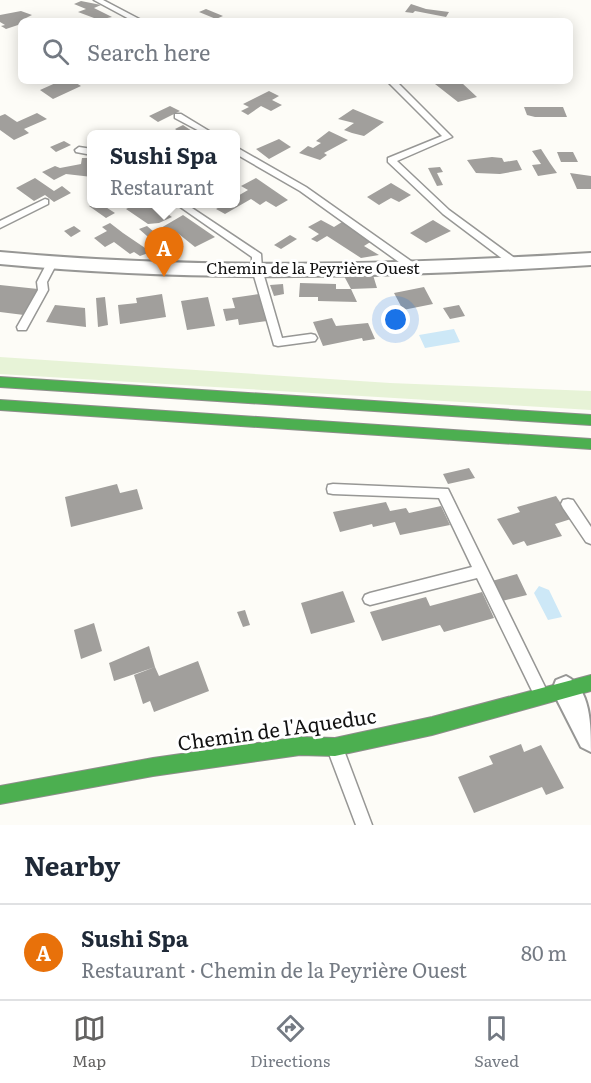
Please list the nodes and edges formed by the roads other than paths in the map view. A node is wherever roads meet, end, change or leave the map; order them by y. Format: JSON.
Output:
{"nodes":[{"id":1,"x":98,"y":0,"type":"edge"},
{"id":2,"x":133,"y":18,"type":"edge"},
{"id":3,"x":394,"y":84,"type":"edge"},
{"id":4,"x":178,"y":116,"type":"dead end"},
{"id":5,"x":202,"y":130,"type":"edge"},
{"id":6,"x":79,"y":150,"type":"dead end"},
{"id":7,"x":87,"y":151,"type":"edge"},
{"id":8,"x":240,"y":152,"type":"edge"},
{"id":9,"x":45,"y":201,"type":"dead end"},
{"id":10,"x":186,"y":208,"type":"edge"},
{"id":11,"x":0,"y":225,"type":"edge"},
{"id":12,"x":0,"y":258,"type":"edge"},
{"id":13,"x":591,"y":259,"type":"edge"},
{"id":14,"x":52,"y":263,"type":"junction"},
{"id":15,"x":516,"y":264,"type":"junction"},
{"id":16,"x":414,"y":268,"type":"junction"},
{"id":17,"x":257,"y":269,"type":"junction"},
{"id":18,"x":22,"y":327,"type":"dead end"},
{"id":19,"x":310,"y":338,"type":"dead end"},
{"id":20,"x":0,"y":382,"type":"edge"},
{"id":21,"x":0,"y":405,"type":"edge"},
{"id":22,"x":591,"y":420,"type":"edge"},
{"id":23,"x":591,"y":444,"type":"edge"},
{"id":24,"x":333,"y":489,"type":"dead end"},
{"id":25,"x":568,"y":504,"type":"dead end"},
{"id":26,"x":591,"y":538,"type":"edge"},
{"id":27,"x":482,"y":571,"type":"junction"},
{"id":28,"x":370,"y":599,"type":"dead end"},
{"id":29,"x":566,"y":689,"type":"edge"},
{"id":30,"x":591,"y":737,"type":"edge"},
{"id":31,"x":335,"y":747,"type":"junction"},
{"id":32,"x":0,"y":795,"type":"edge"},
{"id":33,"x":364,"y":825,"type":"edge"}],
"edges":[{"from":1,"to":2,"type":"lane"},
{"from":3,"to":15,"type":"lane"},
{"from":4,"to":5,"type":"lane"},
{"from":6,"to":7,"type":"lane"},
{"from":8,"to":16,"type":"lane"},
{"from":9,"to":11,"type":"lane"},
{"from":10,"to":17,"type":"lane"},
{"from":12,"to":14,"type":"street","name":"Chemin de la Peyrière Ouest"},
{"from":13,"to":15,"type":"street","name":"Chemin de la Peyrière Ouest"},
{"from":14,"to":17,"type":"street","name":"Chemin de la Peyrière Ouest"},
{"from":14,"to":18,"type":"lane"},
{"from":15,"to":16,"type":"street","name":"Chemin de la Peyrière Ouest"},
{"from":16,"to":17,"type":"street","name":"Chemin de la Peyrière Ouest"},
{"from":17,"to":19,"type":"lane"},
{"from":20,"to":22,"type":"main road"},
{"from":21,"to":23,"type":"main road"},
{"from":24,"to":27,"type":"lane"},
{"from":25,"to":26,"type":"lane"},
{"from":27,"to":28,"type":"lane"},
{"from":27,"to":29,"type":"lane"},
{"from":29,"to":30,"type":"street"},
{"from":29,"to":31,"type":"main road","name":"Chemin de l'Aqueduc"},
{"from":31,"to":32,"type":"main road","name":"Chemin de l'Aqueduc"},
{"from":31,"to":33,"type":"lane"}]}
